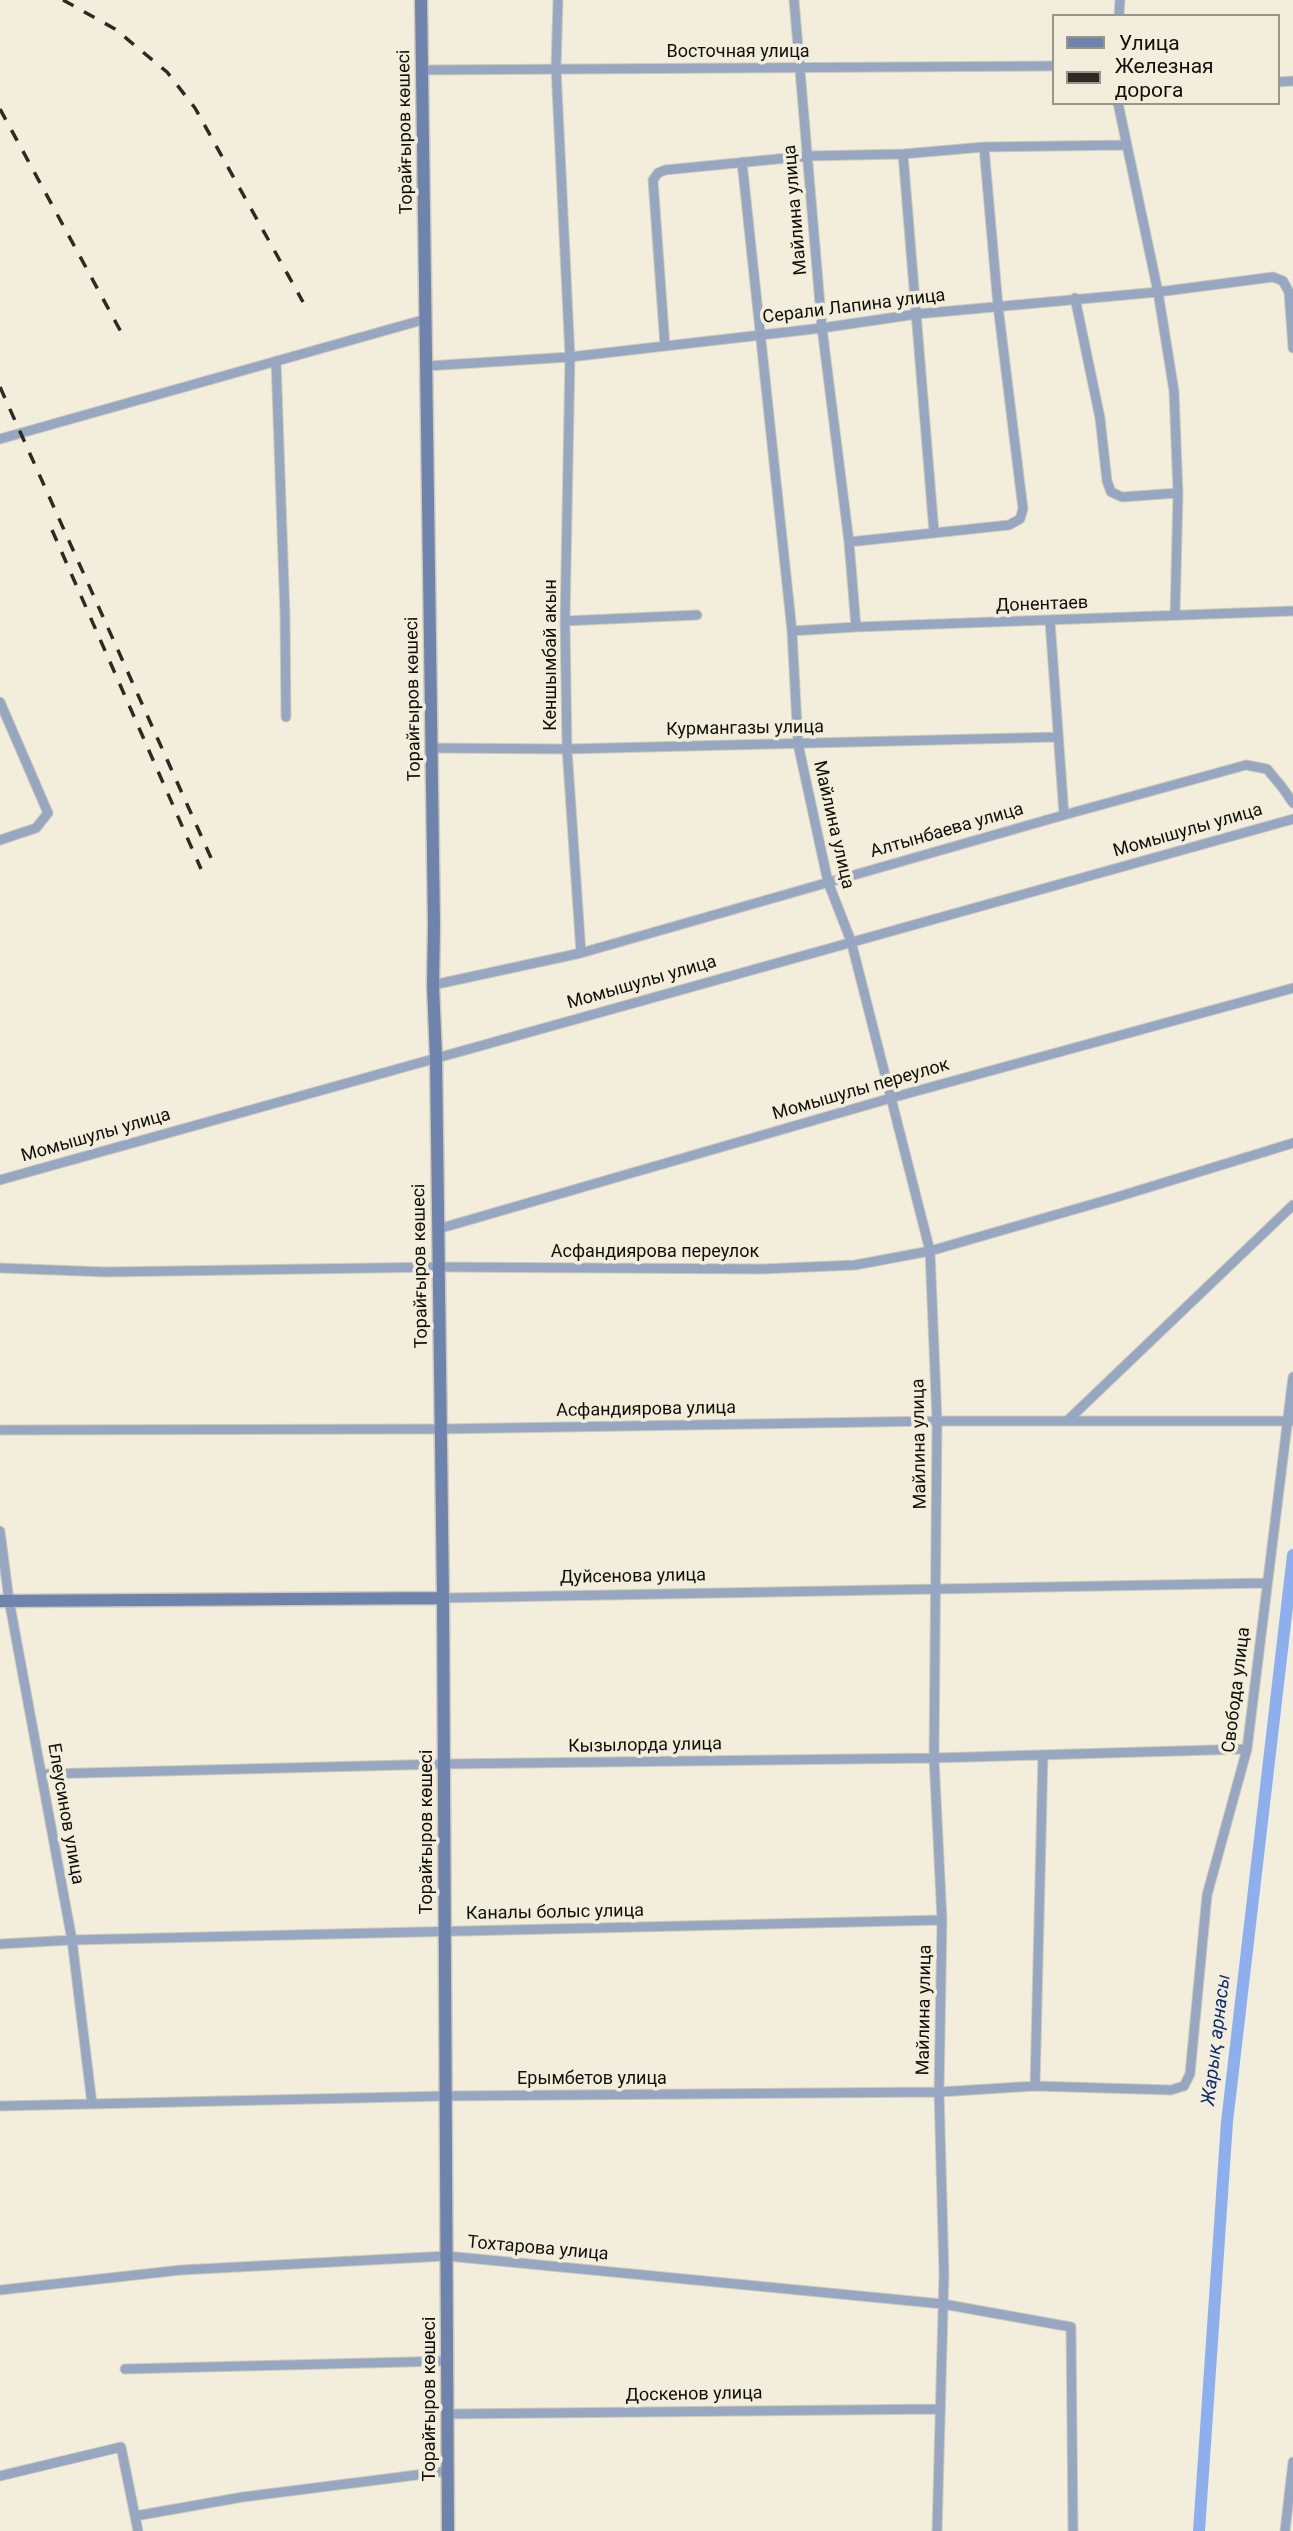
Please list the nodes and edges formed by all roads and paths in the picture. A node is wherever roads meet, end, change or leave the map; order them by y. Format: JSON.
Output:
{"nodes":[{"id":1,"x":421,"y":0,"type":"edge"},
{"id":2,"x":558,"y":0,"type":"edge"},
{"id":3,"x":794,"y":0,"type":"edge"},
{"id":4,"x":1052,"y":65,"type":"edge"},
{"id":5,"x":556,"y":68,"type":"junction"},
{"id":6,"x":801,"y":68,"type":"junction"},
{"id":7,"x":422,"y":70,"type":"junction"},
{"id":8,"x":1118,"y":105,"type":"edge"},
{"id":9,"x":1127,"y":145,"type":"junction"},
{"id":10,"x":984,"y":147,"type":"junction"},
{"id":11,"x":903,"y":154,"type":"junction"},
{"id":12,"x":808,"y":156,"type":"junction"},
{"id":13,"x":742,"y":162,"type":"junction"},
{"id":14,"x":1158,"y":292,"type":"junction"},
{"id":15,"x":1074,"y":298,"type":"junction"},
{"id":16,"x":998,"y":306,"type":"junction"},
{"id":17,"x":917,"y":314,"type":"junction"},
{"id":18,"x":426,"y":319,"type":"junction"},
{"id":19,"x":822,"y":328,"type":"junction"},
{"id":20,"x":760,"y":335,"type":"junction"},
{"id":21,"x":665,"y":346,"type":"junction"},
{"id":22,"x":1293,"y":348,"type":"edge"},
{"id":23,"x":570,"y":357,"type":"junction"},
{"id":24,"x":276,"y":361,"type":"junction"},
{"id":25,"x":427,"y":366,"type":"junction"},
{"id":26,"x":0,"y":439,"type":"edge"},
{"id":27,"x":1178,"y":493,"type":"junction"},
{"id":28,"x":934,"y":532,"type":"junction"},
{"id":29,"x":849,"y":542,"type":"junction"},
{"id":30,"x":1293,"y":611,"type":"edge"},
{"id":31,"x":697,"y":615,"type":"dead end"},
{"id":32,"x":1175,"y":615,"type":"junction"},
{"id":33,"x":565,"y":621,"type":"junction"},
{"id":34,"x":1050,"y":621,"type":"junction"},
{"id":35,"x":856,"y":627,"type":"junction"},
{"id":36,"x":792,"y":631,"type":"junction"},
{"id":37,"x":0,"y":702,"type":"edge"},
{"id":38,"x":286,"y":717,"type":"dead end"},
{"id":39,"x":1058,"y":737,"type":"junction"},
{"id":40,"x":799,"y":744,"type":"junction"},
{"id":41,"x":432,"y":748,"type":"junction"},
{"id":42,"x":567,"y":749,"type":"junction"},
{"id":43,"x":1293,"y":803,"type":"edge"},
{"id":44,"x":1063,"y":815,"type":"junction"},
{"id":45,"x":1293,"y":818,"type":"edge"},
{"id":46,"x":0,"y":840,"type":"edge"},
{"id":47,"x":828,"y":882,"type":"junction"},
{"id":48,"x":851,"y":942,"type":"junction"},
{"id":49,"x":581,"y":953,"type":"junction"},
{"id":50,"x":433,"y":985,"type":"junction"},
{"id":51,"x":1293,"y":988,"type":"edge"},
{"id":52,"x":436,"y":1057,"type":"junction"},
{"id":53,"x":891,"y":1098,"type":"junction"},
{"id":54,"x":1293,"y":1143,"type":"edge"},
{"id":55,"x":0,"y":1180,"type":"edge"},
{"id":56,"x":1293,"y":1205,"type":"edge"},
{"id":57,"x":438,"y":1229,"type":"junction"},
{"id":58,"x":930,"y":1251,"type":"junction"},
{"id":59,"x":439,"y":1266,"type":"junction"},
{"id":60,"x":0,"y":1268,"type":"edge"},
{"id":61,"x":1293,"y":1377,"type":"edge"},
{"id":62,"x":937,"y":1421,"type":"junction"},
{"id":63,"x":1067,"y":1421,"type":"junction"},
{"id":64,"x":1290,"y":1421,"type":"edge"},
{"id":65,"x":441,"y":1429,"type":"junction"},
{"id":66,"x":0,"y":1430,"type":"edge"},
{"id":67,"x":0,"y":1531,"type":"edge"},
{"id":68,"x":1266,"y":1583,"type":"junction"},
{"id":69,"x":937,"y":1589,"type":"junction"},
{"id":70,"x":443,"y":1598,"type":"junction"},
{"id":71,"x":5,"y":1601,"type":"edge"},
{"id":72,"x":1247,"y":1749,"type":"junction"},
{"id":73,"x":1043,"y":1755,"type":"junction"},
{"id":74,"x":934,"y":1758,"type":"junction"},
{"id":75,"x":444,"y":1764,"type":"junction"},
{"id":76,"x":43,"y":1774,"type":"junction"},
{"id":77,"x":942,"y":1920,"type":"junction"},
{"id":78,"x":445,"y":1931,"type":"junction"},
{"id":79,"x":72,"y":1940,"type":"junction"},
{"id":80,"x":0,"y":1944,"type":"edge"},
{"id":81,"x":1035,"y":2085,"type":"junction"},
{"id":82,"x":1184,"y":2086,"type":"joint"},
{"id":83,"x":939,"y":2092,"type":"junction"},
{"id":84,"x":446,"y":2096,"type":"junction"},
{"id":85,"x":92,"y":2104,"type":"junction"},
{"id":86,"x":0,"y":2106,"type":"edge"},
{"id":87,"x":447,"y":2256,"type":"junction"},
{"id":88,"x":0,"y":2290,"type":"edge"},
{"id":89,"x":943,"y":2304,"type":"junction"},
{"id":90,"x":448,"y":2361,"type":"junction"},
{"id":91,"x":125,"y":2369,"type":"dead end"},
{"id":92,"x":940,"y":2409,"type":"junction"},
{"id":93,"x":448,"y":2413,"type":"junction"},
{"id":94,"x":1293,"y":2462,"type":"edge"},
{"id":95,"x":448,"y":2471,"type":"junction"},
{"id":96,"x":0,"y":2476,"type":"edge"},
{"id":97,"x":135,"y":2516,"type":"junction"},
{"id":98,"x":138,"y":2531,"type":"edge"},
{"id":99,"x":449,"y":2531,"type":"edge"},
{"id":100,"x":937,"y":2531,"type":"edge"},
{"id":101,"x":1073,"y":2531,"type":"edge"},
{"id":102,"x":1285,"y":2531,"type":"edge"}],
"edges":[{"from":1,"to":7,"type":"street","name":"Торайғыров көшесі"},
{"from":2,"to":5,"type":"street","name":"Кеншымбай акын"},
{"from":3,"to":6,"type":"street","name":"Майлина улица"},
{"from":4,"to":6,"type":"street","name":"Восточная улица"},
{"from":5,"to":6,"type":"street","name":"Восточная улица"},
{"from":5,"to":7,"type":"street","name":"Восточная улица"},
{"from":5,"to":23,"type":"street","name":"Кеншымбай акын"},
{"from":6,"to":12,"type":"street","name":"Майлина улица"},
{"from":7,"to":18,"type":"street","name":"Торайғыров көшесі"},
{"from":8,"to":9,"type":"street"},
{"from":9,"to":10,"type":"street"},
{"from":9,"to":14,"type":"street"},
{"from":10,"to":11,"type":"street"},
{"from":10,"to":16,"type":"street"},
{"from":11,"to":12,"type":"street"},
{"from":11,"to":17,"type":"street"},
{"from":12,"to":13,"type":"street"},
{"from":12,"to":19,"type":"street","name":"Майлина улица"},
{"from":13,"to":20,"type":"street","name":"Майлина улица"},
{"from":13,"to":21,"type":"street"},
{"from":14,"to":15,"type":"street","name":"Серали Лапина улица"},
{"from":14,"to":22,"type":"street","name":"Серали Лапина улица"},
{"from":14,"to":27,"type":"street"},
{"from":15,"to":16,"type":"street","name":"Серали Лапина улица"},
{"from":15,"to":27,"type":"street"},
{"from":16,"to":17,"type":"street","name":"Серали Лапина улица"},
{"from":16,"to":28,"type":"street"},
{"from":17,"to":19,"type":"street","name":"Серали Лапина улица"},
{"from":17,"to":28,"type":"street"},
{"from":18,"to":24,"type":"street"},
{"from":18,"to":25,"type":"street","name":"Торайғыров көшесі"},
{"from":19,"to":20,"type":"street","name":"Серали Лапина улица"},
{"from":19,"to":29,"type":"street","name":"Майлина улица"},
{"from":20,"to":21,"type":"street","name":"Серали Лапина улица"},
{"from":20,"to":36,"type":"street","name":"Майлина улица"},
{"from":21,"to":23,"type":"street","name":"Серали Лапина улица"},
{"from":23,"to":25,"type":"street","name":"Серали Лапина улица"},
{"from":23,"to":33,"type":"street","name":"Кеншымбай акын"},
{"from":24,"to":26,"type":"street"},
{"from":24,"to":38,"type":"street"},
{"from":25,"to":41,"type":"street","name":"Торайғыров көшесі"},
{"from":27,"to":32,"type":"street"},
{"from":28,"to":29,"type":"street"},
{"from":29,"to":35,"type":"street","name":"Майлина улица"},
{"from":30,"to":32,"type":"street","name":"Донентаев"},
{"from":31,"to":33,"type":"street"},
{"from":32,"to":34,"type":"street","name":"Донентаев"},
{"from":33,"to":42,"type":"street","name":"Кеншымбай акын"},
{"from":34,"to":35,"type":"street","name":"Донентаев"},
{"from":34,"to":39,"type":"street"},
{"from":35,"to":36,"type":"street","name":"Донентаев"},
{"from":36,"to":40,"type":"street","name":"Майлина улица"},
{"from":37,"to":46,"type":"street"},
{"from":39,"to":40,"type":"street","name":"Курмангазы улица"},
{"from":39,"to":44,"type":"street"},
{"from":40,"to":42,"type":"street","name":"Курмангазы улица"},
{"from":40,"to":47,"type":"street","name":"Майлина улица"},
{"from":41,"to":42,"type":"street","name":"Курмангазы улица"},
{"from":41,"to":50,"type":"street","name":"Торайғыров көшесі"},
{"from":42,"to":49,"type":"street","name":"Кеншымбай акын"},
{"from":43,"to":44,"type":"street","name":"Алтынбаева улица"},
{"from":44,"to":47,"type":"street","name":"Алтынбаева улица"},
{"from":45,"to":48,"type":"street","name":"Момышулы улица"},
{"from":47,"to":48,"type":"street","name":"Майлина улица"},
{"from":47,"to":49,"type":"street","name":"Алтынбаева улица"},
{"from":48,"to":52,"type":"street","name":"Момышулы улица"},
{"from":48,"to":53,"type":"street","name":"Майлина улица"},
{"from":49,"to":50,"type":"street","name":"Алтынбаева улица"},
{"from":50,"to":52,"type":"street","name":"Торайғыров көшесі"},
{"from":51,"to":53,"type":"street","name":"Момышулы переулок"},
{"from":52,"to":55,"type":"street","name":"Момышулы улица"},
{"from":52,"to":57,"type":"street","name":"Торайғыров көшесі"},
{"from":53,"to":57,"type":"street","name":"Момышулы переулок"},
{"from":53,"to":58,"type":"street","name":"Майлина улица"},
{"from":54,"to":58,"type":"street","name":"Асфандиярова переулок"},
{"from":56,"to":63,"type":"street"},
{"from":57,"to":59,"type":"street","name":"Торайғыров көшесі"},
{"from":58,"to":59,"type":"street","name":"Асфандиярова переулок"},
{"from":58,"to":62,"type":"street","name":"Майлина улица"},
{"from":59,"to":60,"type":"street","name":"Асфандиярова переулок"},
{"from":59,"to":65,"type":"street","name":"Торайғыров көшесі"},
{"from":61,"to":64,"type":"street","name":"Свобода улица"},
{"from":62,"to":63,"type":"street","name":"Асфандиярова улица"},
{"from":62,"to":65,"type":"street","name":"Асфандиярова улица"},
{"from":62,"to":69,"type":"street","name":"Майлина улица"},
{"from":63,"to":64,"type":"street","name":"Асфандиярова улица"},
{"from":64,"to":68,"type":"street","name":"Свобода улица"},
{"from":65,"to":66,"type":"street","name":"Асфандиярова улица"},
{"from":65,"to":70,"type":"street","name":"Торайғыров көшесі"},
{"from":67,"to":71,"type":"street","name":"Елеусинов улица"},
{"from":68,"to":69,"type":"street","name":"Дуйсенова улица"},
{"from":68,"to":72,"type":"street","name":"Свобода улица"},
{"from":69,"to":70,"type":"street","name":"Дуйсенова улица"},
{"from":69,"to":74,"type":"street","name":"Майлина улица"},
{"from":70,"to":71,"type":"street","name":"Дуйсенова улица"},
{"from":70,"to":75,"type":"street","name":"Торайғыров көшесі"},
{"from":71,"to":76,"type":"street","name":"Елеусинов улица"},
{"from":72,"to":73,"type":"street","name":"Кызылорда улица"},
{"from":72,"to":82,"type":"street","name":"Свобода улица"},
{"from":73,"to":74,"type":"street","name":"Кызылорда улица"},
{"from":73,"to":81,"type":"street"},
{"from":74,"to":75,"type":"street","name":"Кызылорда улица"},
{"from":74,"to":77,"type":"street","name":"Майлина улица"},
{"from":75,"to":76,"type":"street","name":"Кызылорда улица"},
{"from":75,"to":78,"type":"street","name":"Торайғыров көшесі"},
{"from":76,"to":79,"type":"street","name":"Елеусинов улица"},
{"from":77,"to":78,"type":"street","name":"Каналы болыс улица"},
{"from":77,"to":83,"type":"street","name":"Майлина улица"},
{"from":78,"to":79,"type":"street","name":"Каналы болыс улица"},
{"from":78,"to":84,"type":"street","name":"Торайғыров көшесі"},
{"from":79,"to":80,"type":"street","name":"Каналы болыс улица"},
{"from":79,"to":85,"type":"street","name":"Елеусинов улица"},
{"from":81,"to":82,"type":"street","name":"Ерымбетов улица"},
{"from":81,"to":83,"type":"street","name":"Ерымбетов улица"},
{"from":83,"to":84,"type":"street","name":"Ерымбетов улица"},
{"from":83,"to":89,"type":"street","name":"Майлина улица"},
{"from":84,"to":85,"type":"street","name":"Ерымбетов улица"},
{"from":84,"to":87,"type":"street","name":"Торайғыров көшесі"},
{"from":85,"to":86,"type":"street","name":"Ерымбетов улица"},
{"from":87,"to":88,"type":"street","name":"Тохтарова улица"},
{"from":87,"to":89,"type":"street","name":"Тохтарова улица"},
{"from":87,"to":90,"type":"street","name":"Торайғыров көшесі"},
{"from":89,"to":92,"type":"street","name":"Майлина улица"},
{"from":89,"to":101,"type":"street","name":"Тохтарова улица"},
{"from":90,"to":91,"type":"street"},
{"from":90,"to":93,"type":"street","name":"Торайғыров көшесі"},
{"from":92,"to":93,"type":"street","name":"Доскенов улица"},
{"from":92,"to":100,"type":"street","name":"Майлина улица"},
{"from":93,"to":95,"type":"street","name":"Торайғыров көшесі"},
{"from":94,"to":102,"type":"street"},
{"from":95,"to":97,"type":"street"},
{"from":95,"to":99,"type":"street","name":"Торайғыров көшесі"},
{"from":96,"to":97,"type":"street"},
{"from":97,"to":98,"type":"street"}]}
